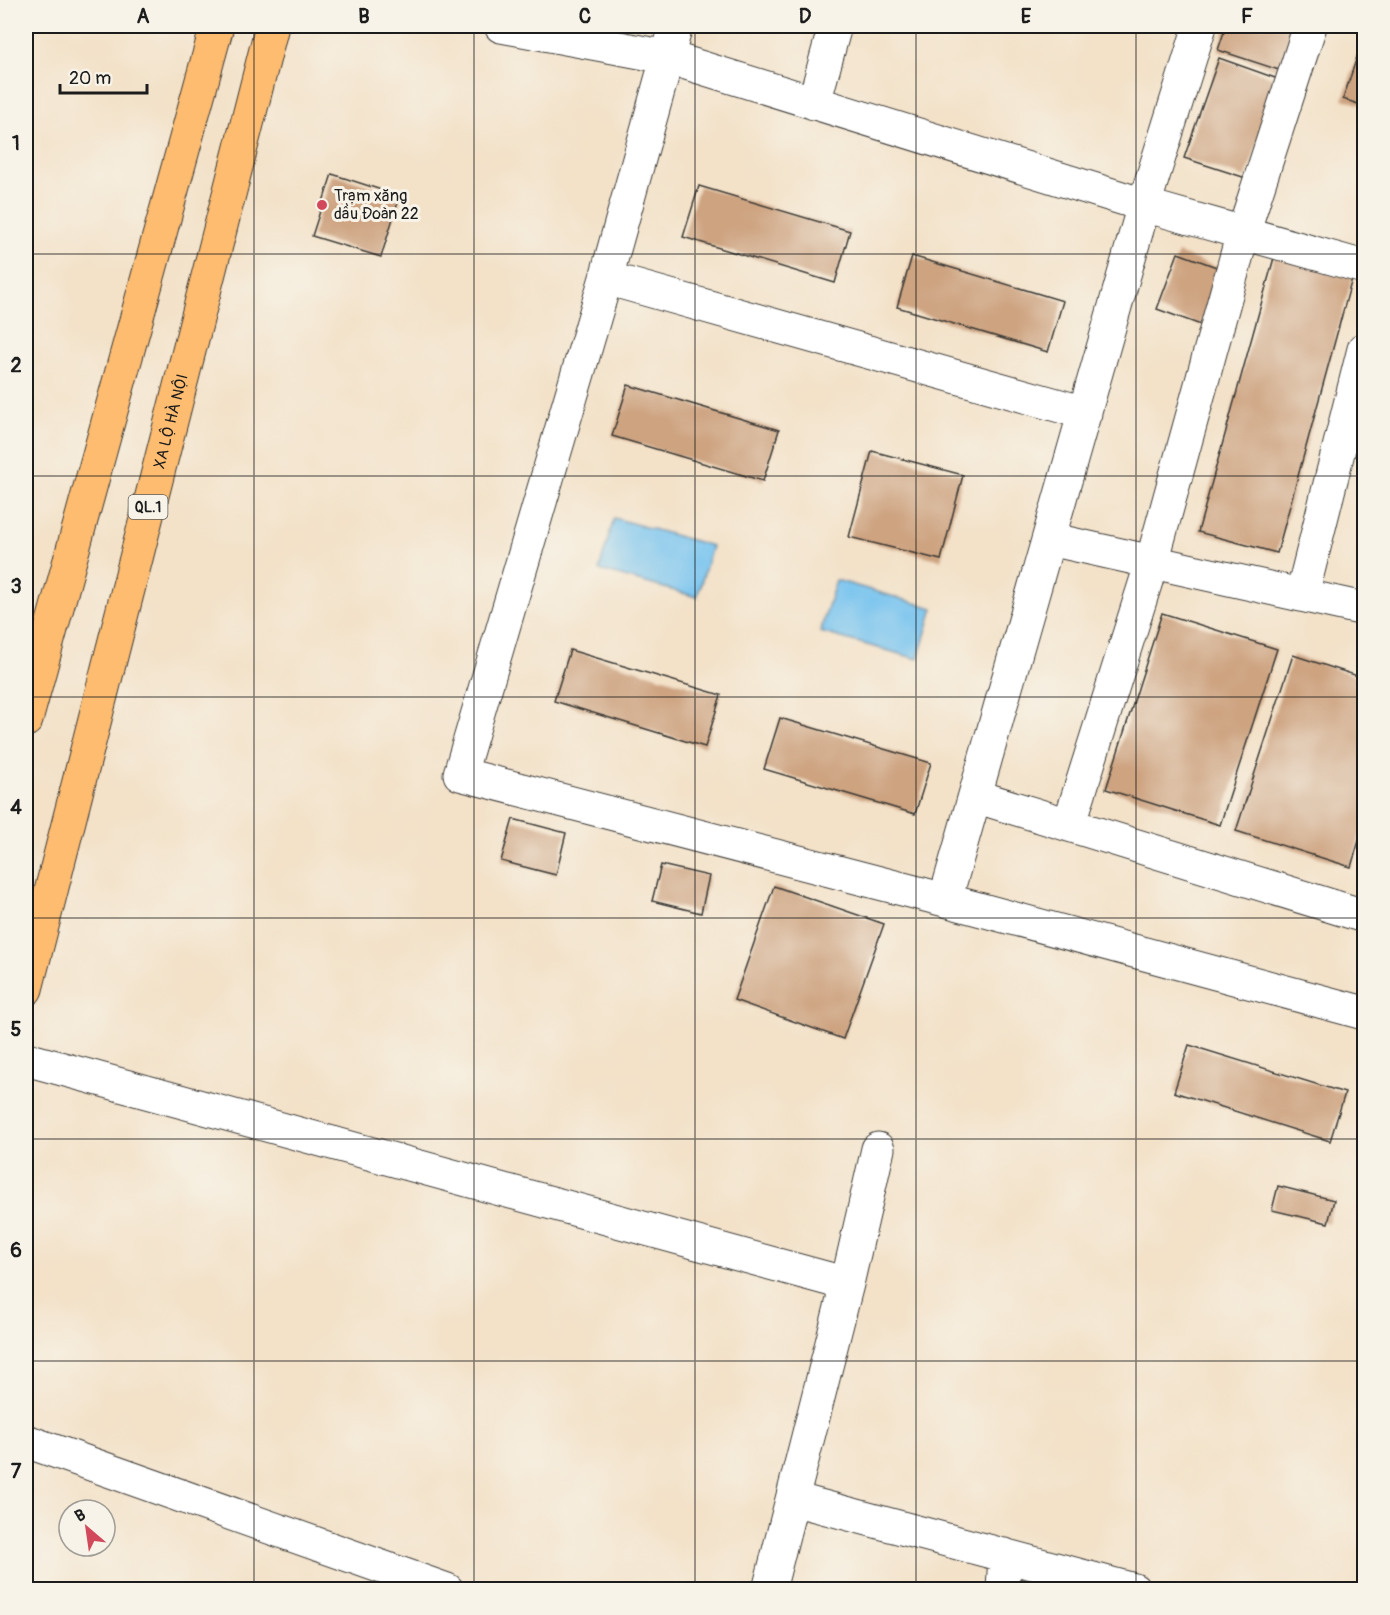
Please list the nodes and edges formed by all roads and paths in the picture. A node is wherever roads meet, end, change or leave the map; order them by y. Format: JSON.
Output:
{"nodes":[{"id":1,"x":217,"y":26,"type":"edge"},
{"id":2,"x":272,"y":26,"type":"edge"},
{"id":3,"x":501,"y":26,"type":"edge"},
{"id":4,"x":676,"y":26,"type":"edge"},
{"id":5,"x":835,"y":26,"type":"edge"},
{"id":6,"x":1200,"y":26,"type":"edge"},
{"id":7,"x":1310,"y":26,"type":"edge"},
{"id":8,"x":667,"y":57,"type":"junction"},
{"id":9,"x":814,"y":103,"type":"junction"},
{"id":10,"x":1144,"y":205,"type":"junction"},
{"id":11,"x":1243,"y":233,"type":"junction"},
{"id":12,"x":1365,"y":267,"type":"edge"},
{"id":13,"x":606,"y":278,"type":"junction"},
{"id":14,"x":1365,"y":349,"type":"edge"},
{"id":15,"x":1085,"y":413,"type":"junction"},
{"id":16,"x":1049,"y":539,"type":"junction"},
{"id":17,"x":1152,"y":562,"type":"junction"},
{"id":18,"x":1302,"y":595,"type":"junction"},
{"id":19,"x":1365,"y":609,"type":"edge"},
{"id":20,"x":26,"y":719,"type":"edge"},
{"id":21,"x":975,"y":796,"type":"junction"},
{"id":22,"x":1069,"y":825,"type":"junction"},
{"id":23,"x":945,"y":900,"type":"junction"},
{"id":24,"x":1365,"y":916,"type":"edge"},
{"id":25,"x":26,"y":989,"type":"edge"},
{"id":26,"x":1365,"y":1013,"type":"edge"},
{"id":27,"x":26,"y":1059,"type":"edge"},
{"id":28,"x":878,"y":1149,"type":"dead end"},
{"id":29,"x":847,"y":1284,"type":"junction"},
{"id":30,"x":26,"y":1442,"type":"edge"},
{"id":31,"x":793,"y":1499,"type":"junction"},
{"id":32,"x":1005,"y":1555,"type":"junction"},
{"id":33,"x":447,"y":1590,"type":"edge"},
{"id":34,"x":769,"y":1590,"type":"edge"},
{"id":35,"x":1003,"y":1590,"type":"edge"},
{"id":36,"x":1134,"y":1590,"type":"edge"}],
"edges":[{"from":1,"to":20,"type":"highway"},
{"from":2,"to":25,"type":"highway","name":"XA LỘ HÀ NỘI","number":"QL.1"},
{"from":3,"to":8,"type":"street"},
{"from":4,"to":8,"type":"street"},
{"from":5,"to":9,"type":"street"},
{"from":6,"to":10,"type":"street"},
{"from":7,"to":11,"type":"street"},
{"from":8,"to":9,"type":"street"},
{"from":8,"to":13,"type":"street"},
{"from":9,"to":10,"type":"street"},
{"from":10,"to":11,"type":"street"},
{"from":10,"to":15,"type":"street"},
{"from":11,"to":12,"type":"street"},
{"from":11,"to":17,"type":"street"},
{"from":13,"to":15,"type":"street"},
{"from":13,"to":23,"type":"street"},
{"from":14,"to":18,"type":"street"},
{"from":15,"to":16,"type":"street"},
{"from":16,"to":17,"type":"street"},
{"from":16,"to":21,"type":"street"},
{"from":17,"to":18,"type":"street"},
{"from":17,"to":22,"type":"street"},
{"from":18,"to":19,"type":"street"},
{"from":21,"to":22,"type":"street"},
{"from":21,"to":23,"type":"street"},
{"from":22,"to":24,"type":"street"},
{"from":23,"to":26,"type":"street"},
{"from":27,"to":29,"type":"street"},
{"from":28,"to":29,"type":"street"},
{"from":29,"to":31,"type":"street"},
{"from":30,"to":33,"type":"street"},
{"from":31,"to":32,"type":"street"},
{"from":31,"to":34,"type":"street"},
{"from":32,"to":35,"type":"street"},
{"from":32,"to":36,"type":"street"}]}
